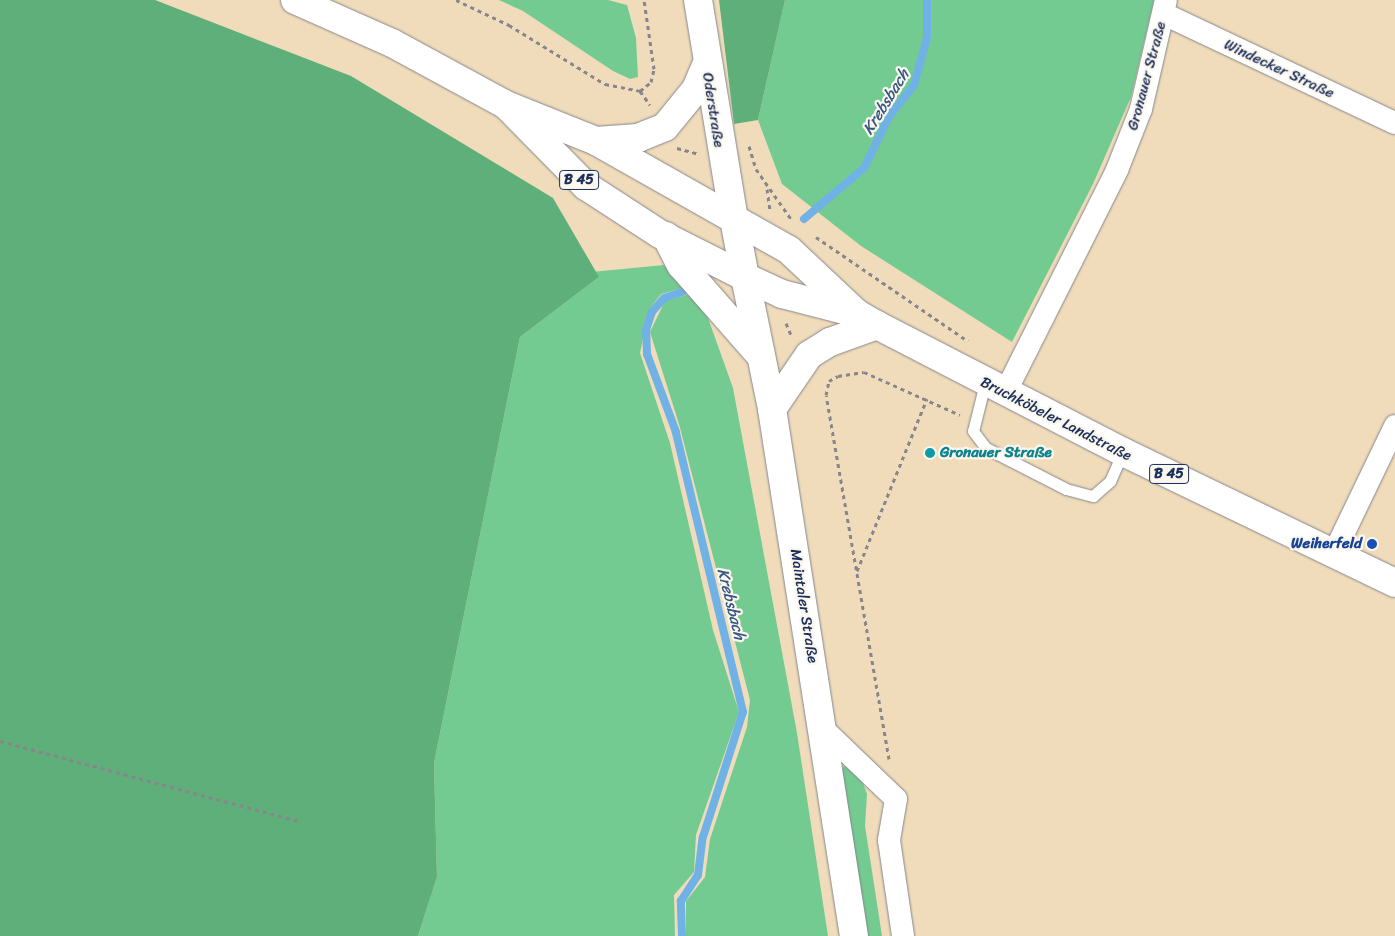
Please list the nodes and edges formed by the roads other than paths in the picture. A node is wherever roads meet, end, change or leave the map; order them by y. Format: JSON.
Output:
{"nodes":[{"id":1,"x":295,"y":0,"type":"edge"},
{"id":2,"x":698,"y":0,"type":"edge"},
{"id":3,"x":1165,"y":7,"type":"edge"},
{"id":4,"x":706,"y":66,"type":"junction"},
{"id":5,"x":506,"y":105,"type":"junction"},
{"id":6,"x":1395,"y":123,"type":"edge"},
{"id":7,"x":596,"y":141,"type":"junction"},
{"id":8,"x":734,"y":219,"type":"junction"},
{"id":9,"x":666,"y":236,"type":"junction"},
{"id":10,"x":745,"y":277,"type":"junction"},
{"id":11,"x":866,"y":319,"type":"junction"},
{"id":12,"x":762,"y":357,"type":"junction"},
{"id":13,"x":995,"y":388,"type":"junction"},
{"id":14,"x":772,"y":409,"type":"junction"},
{"id":15,"x":1395,"y":426,"type":"edge"},
{"id":16,"x":1123,"y":452,"type":"junction"},
{"id":17,"x":1334,"y":553,"type":"junction"},
{"id":18,"x":1395,"y":583,"type":"edge"},
{"id":19,"x":823,"y":729,"type":"junction"},
{"id":20,"x":854,"y":936,"type":"edge"},
{"id":21,"x":903,"y":936,"type":"edge"}],
"edges":[{"from":1,"to":5,"type":"main road","number":"B 45"},
{"from":2,"to":4,"type":"main road","name":"Oderstraße"},
{"from":3,"to":6,"type":"street","name":"Windecker Straße"},
{"from":3,"to":13,"type":"street","name":"Gronauer Straße"},
{"from":4,"to":7,"type":"main road"},
{"from":4,"to":8,"type":"main road","name":"Oderstraße"},
{"from":5,"to":7,"type":"main road","number":"B 45"},
{"from":5,"to":9,"type":"main road","number":"B 45"},
{"from":7,"to":8,"type":"main road","number":"B 45"},
{"from":8,"to":10,"type":"main road","name":"Oderstraße"},
{"from":8,"to":11,"type":"main road","name":"Bruchköbeler Landstraße","number":"B 45"},
{"from":9,"to":10,"type":"main road","number":"B 45"},
{"from":9,"to":12,"type":"main road"},
{"from":10,"to":11,"type":"main road","name":"Bruchköbeler Landstraße","number":"B 45"},
{"from":10,"to":12,"type":"main road","name":"Maintaler Straße"},
{"from":11,"to":13,"type":"main road","name":"Bruchköbeler Landstraße","number":"B 45"},
{"from":11,"to":14,"type":"main road"},
{"from":12,"to":14,"type":"main road","name":"Maintaler Straße"},
{"from":13,"to":16,"type":"main road","name":"Bruchköbeler Landstraße","number":"B 45"},
{"from":13,"to":16,"type":"lane"},
{"from":14,"to":19,"type":"main road","name":"Maintaler Straße"},
{"from":15,"to":17,"type":"street"},
{"from":16,"to":17,"type":"main road","name":"Bruchköbeler Landstraße","number":"B 45"},
{"from":17,"to":18,"type":"main road","name":"Bruchköbeler Landstraße","number":"B 45"},
{"from":19,"to":20,"type":"main road","name":"Maintaler Straße"},
{"from":19,"to":21,"type":"street"}]}
